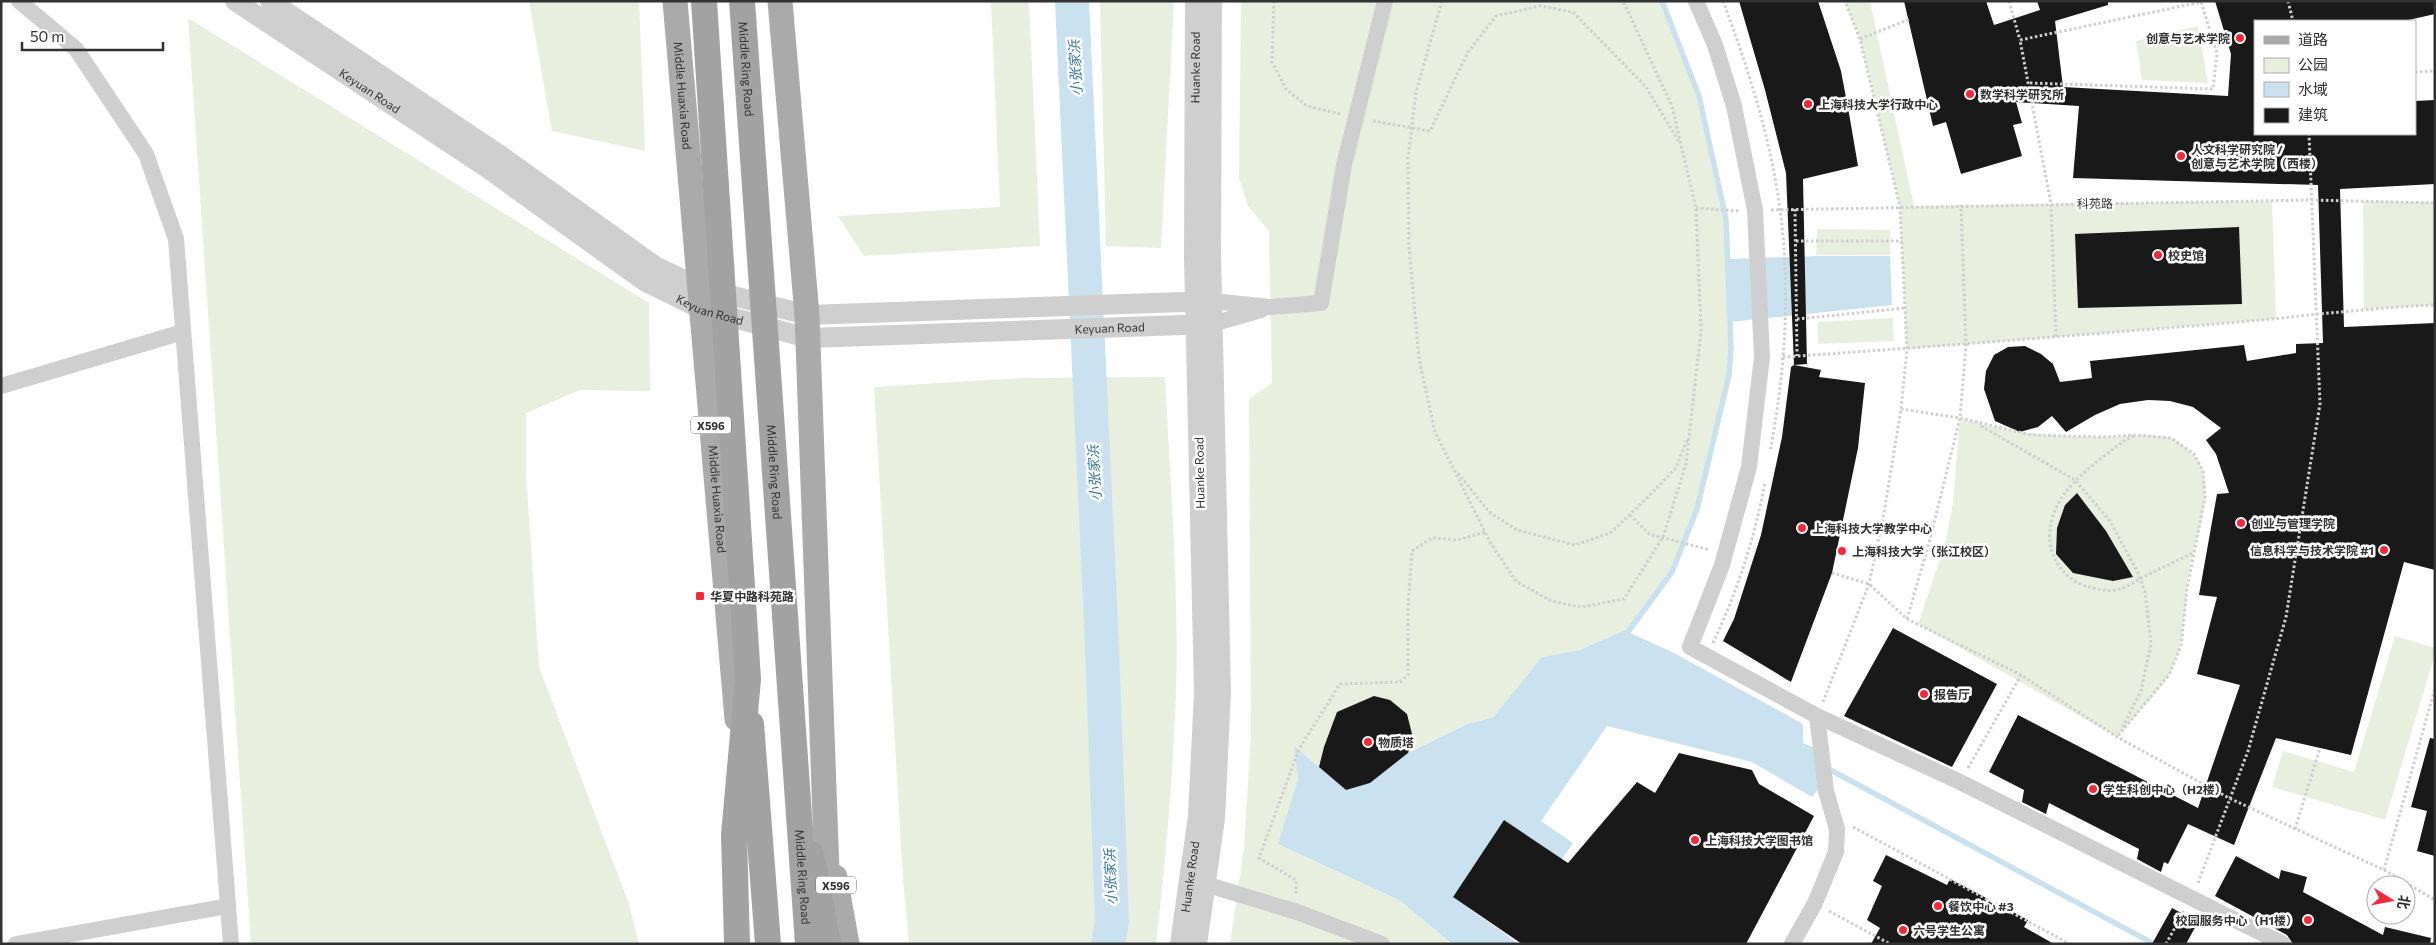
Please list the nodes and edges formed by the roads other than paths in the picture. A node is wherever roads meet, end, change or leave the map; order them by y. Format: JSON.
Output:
{"nodes":[{"id":1,"x":19,"y":1,"type":"edge"},
{"id":2,"x":235,"y":1,"type":"edge"},
{"id":3,"x":270,"y":1,"type":"edge"},
{"id":4,"x":675,"y":1,"type":"edge"},
{"id":5,"x":704,"y":1,"type":"edge"},
{"id":6,"x":742,"y":1,"type":"edge"},
{"id":7,"x":780,"y":1,"type":"edge"},
{"id":8,"x":1195,"y":1,"type":"edge"},
{"id":9,"x":1212,"y":1,"type":"edge"},
{"id":10,"x":1385,"y":1,"type":"edge"},
{"id":11,"x":1696,"y":1,"type":"edge"},
{"id":12,"x":700,"y":298,"type":"junction"},
{"id":13,"x":1203,"y":301,"type":"junction"},
{"id":14,"x":1270,"y":307,"type":"junction"},
{"id":15,"x":1204,"y":324,"type":"junction"},
{"id":16,"x":808,"y":326,"type":"junction"},
{"id":17,"x":183,"y":332,"type":"junction"},
{"id":18,"x":1,"y":386,"type":"edge"},
{"id":19,"x":748,"y":679,"type":"junction"},
{"id":20,"x":1817,"y":716,"type":"junction"},
{"id":21,"x":795,"y":771,"type":"junction"},
{"id":22,"x":826,"y":827,"type":"junction"},
{"id":23,"x":750,"y":848,"type":"junction"},
{"id":24,"x":1205,"y":884,"type":"junction"},
{"id":25,"x":228,"y":906,"type":"junction"},
{"id":26,"x":16,"y":944,"type":"edge"},
{"id":27,"x":231,"y":944,"type":"edge"},
{"id":28,"x":737,"y":944,"type":"edge"},
{"id":29,"x":755,"y":944,"type":"edge"},
{"id":30,"x":768,"y":944,"type":"edge"},
{"id":31,"x":808,"y":944,"type":"edge"},
{"id":32,"x":828,"y":944,"type":"edge"},
{"id":33,"x":847,"y":944,"type":"edge"},
{"id":34,"x":1180,"y":944,"type":"edge"},
{"id":35,"x":1197,"y":944,"type":"edge"},
{"id":36,"x":1382,"y":944,"type":"edge"},
{"id":37,"x":1792,"y":944,"type":"edge"},
{"id":38,"x":2283,"y":944,"type":"edge"}],
"edges":[{"from":1,"to":17,"type":"street"},
{"from":2,"to":12,"type":"street","name":"Keyuan Road"},
{"from":3,"to":12,"type":"street","name":"Keyuan Road"},
{"from":4,"to":12,"type":"main road","name":"Middle Huaxia Road","number":"X596"},
{"from":5,"to":19,"type":"highway","bridge":true},
{"from":6,"to":21,"type":"highway","name":"Middle Ring Road","bridge":true},
{"from":7,"to":16,"type":"main road","number":"X596"},
{"from":8,"to":13,"type":"street","name":"Huanke Road"},
{"from":9,"to":13,"type":"street","name":"Huanke Road"},
{"from":10,"to":14,"type":"street"},
{"from":11,"to":20,"type":"street"},
{"from":12,"to":16,"type":"street","name":"Keyuan Road"},
{"from":12,"to":23,"type":"main road","name":"Middle Huaxia Road","number":"X596"},
{"from":13,"to":14,"type":"street"},
{"from":13,"to":15,"type":"street","name":"Huanke Road"},
{"from":13,"to":16,"type":"street","name":"Keyuan Road"},
{"from":14,"to":15,"type":"street","name":"Keyuan Road"},
{"from":15,"to":16,"type":"street","name":"Keyuan Road"},
{"from":15,"to":24,"type":"street","name":"Huanke Road"},
{"from":15,"to":34,"type":"street","name":"Huanke Road"},
{"from":16,"to":22,"type":"main road","number":"X596"},
{"from":17,"to":18,"type":"street"},
{"from":17,"to":25,"type":"street"},
{"from":19,"to":28,"type":"highway","bridge":true},
{"from":19,"to":30,"type":"highway","bridge":true},
{"from":20,"to":37,"type":"street"},
{"from":20,"to":38,"type":"street"},
{"from":21,"to":31,"type":"highway","name":"Middle Ring Road","bridge":true},
{"from":21,"to":32,"type":"highway","bridge":true},
{"from":22,"to":32,"type":"main road","number":"X596"},
{"from":22,"to":33,"type":"main road","number":"X596"},
{"from":23,"to":28,"type":"main road","name":"Middle Huaxia Road","number":"X596"},
{"from":23,"to":29,"type":"main road","name":"Middle Huaxia Road","number":"X596"},
{"from":24,"to":35,"type":"street","name":"Huanke Road"},
{"from":24,"to":36,"type":"street"},
{"from":25,"to":26,"type":"street"},
{"from":25,"to":27,"type":"street"}]}
